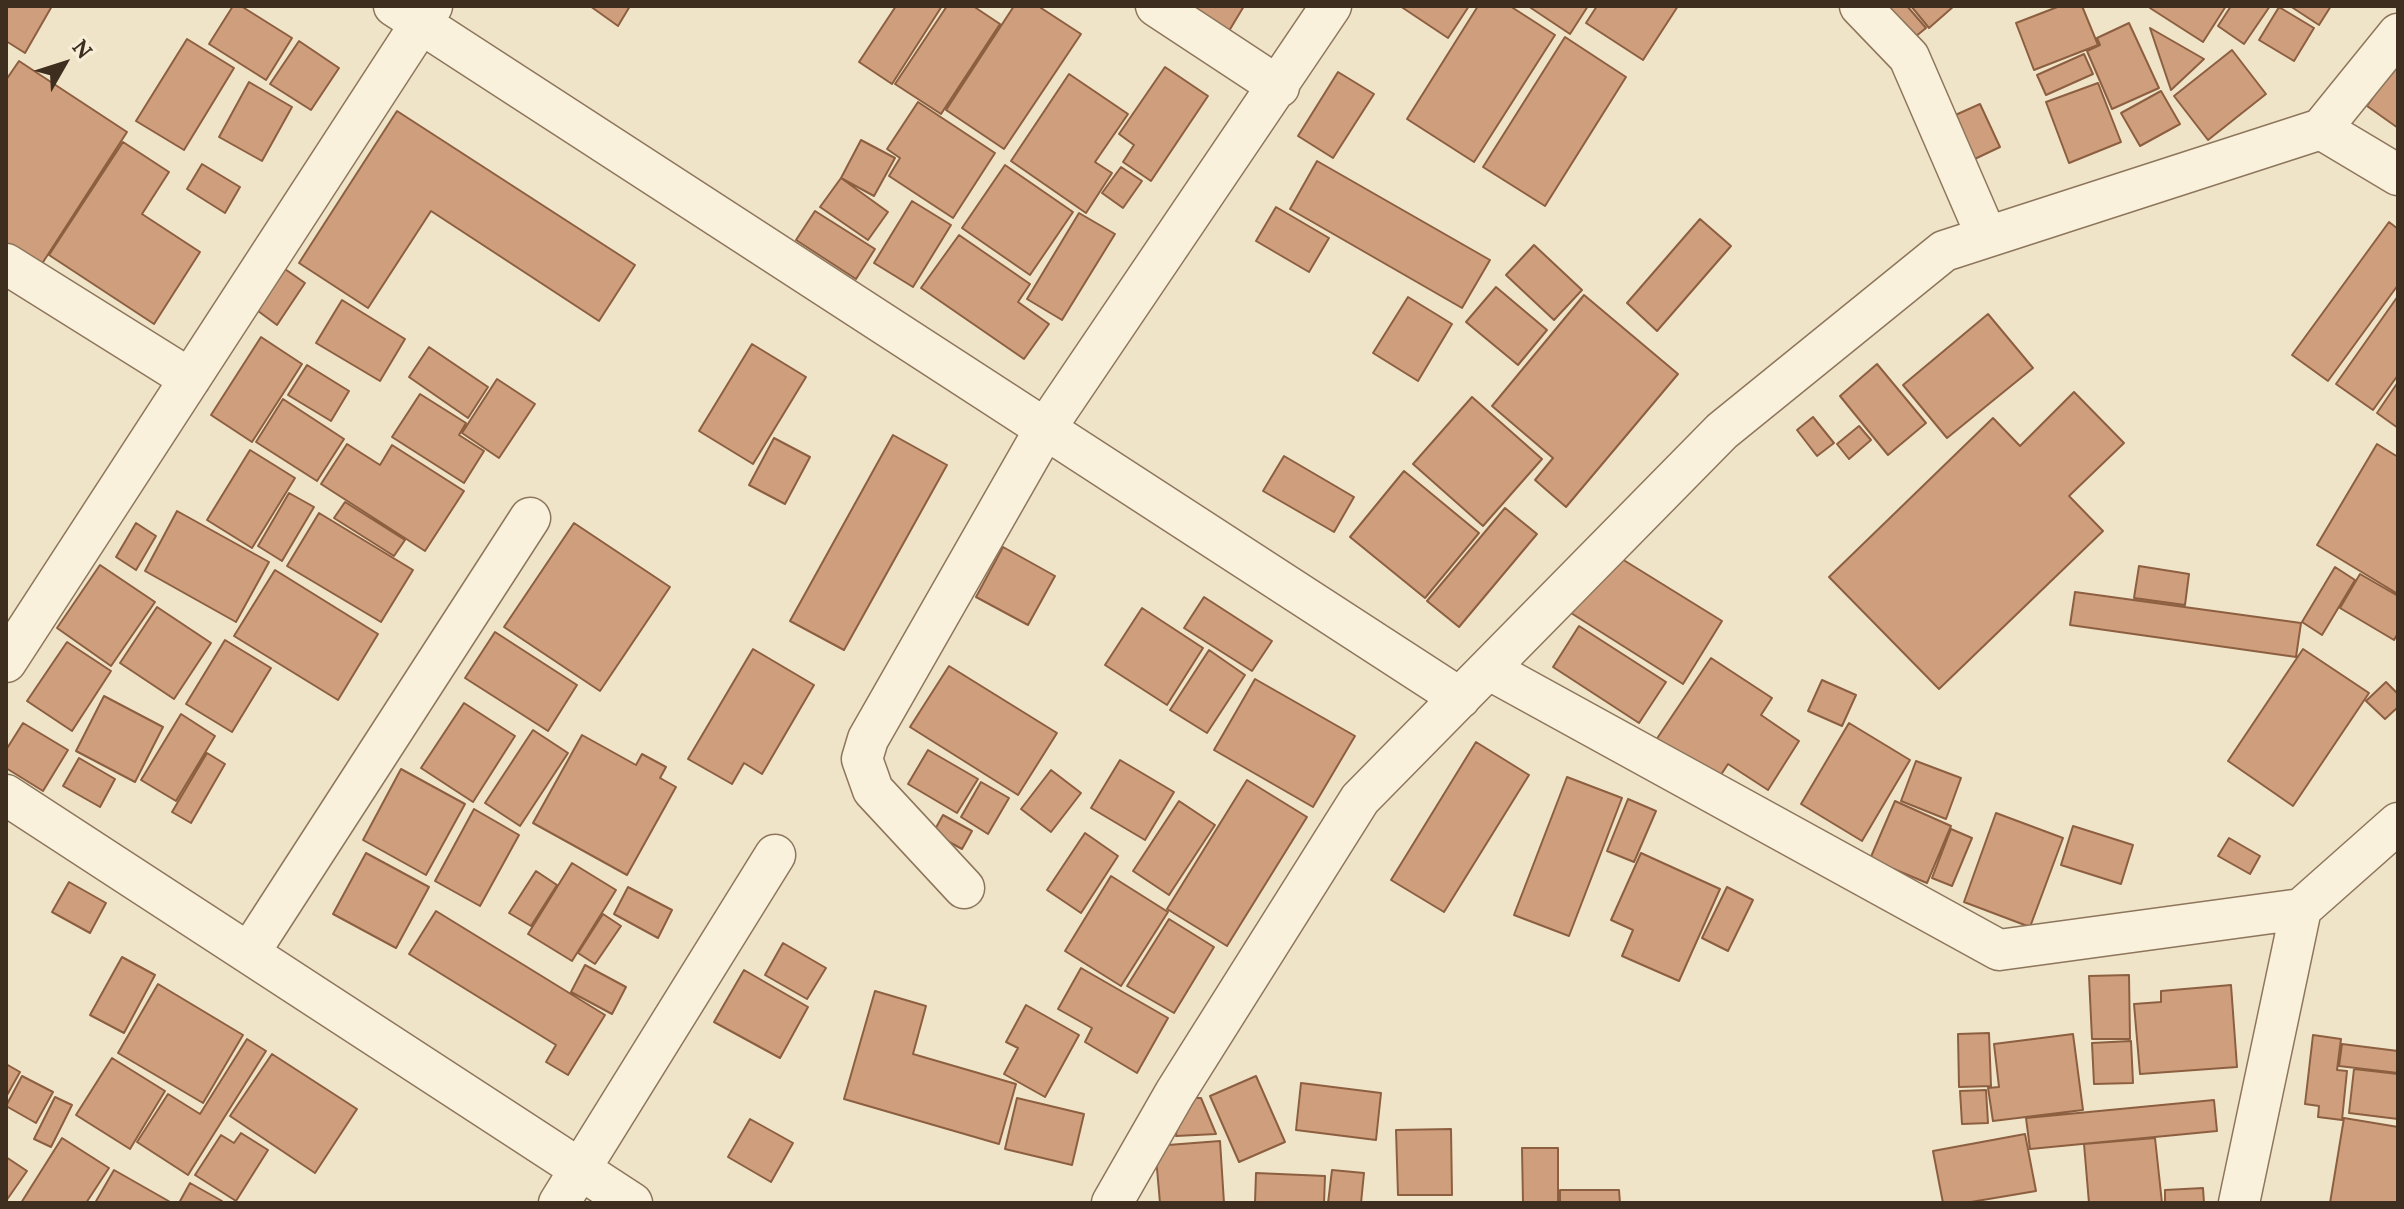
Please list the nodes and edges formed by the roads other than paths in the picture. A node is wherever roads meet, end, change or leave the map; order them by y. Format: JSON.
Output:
{"nodes":[{"id":1,"x":1156,"y":6,"type":"edge"},
{"id":2,"x":1331,"y":6,"type":"edge"},
{"id":3,"x":1860,"y":6,"type":"edge"},
{"id":4,"x":416,"y":12,"type":"edge"},
{"id":5,"x":2398,"y":34,"type":"edge"},
{"id":6,"x":1279,"y":87,"type":"junction"},
{"id":7,"x":2321,"y":129,"type":"junction"},
{"id":8,"x":2398,"y":175,"type":"edge"},
{"id":9,"x":1987,"y":237,"type":"junction"},
{"id":10,"x":6,"y":264,"type":"edge"},
{"id":11,"x":190,"y":379,"type":"junction"},
{"id":12,"x":1045,"y":429,"type":"junction"},
{"id":13,"x":530,"y":518,"type":"dead end"},
{"id":14,"x":6,"y":662,"type":"edge"},
{"id":15,"x":1488,"y":669,"type":"junction"},
{"id":16,"x":1460,"y":698,"type":"junction"},
{"id":17,"x":6,"y":795,"type":"edge"},
{"id":18,"x":2398,"y":823,"type":"edge"},
{"id":19,"x":775,"y":855,"type":"dead end"},
{"id":20,"x":964,"y":888,"type":"dead end"},
{"id":21,"x":2301,"y":909,"type":"junction"},
{"id":22,"x":249,"y":953,"type":"junction"},
{"id":23,"x":581,"y":1170,"type":"junction"},
{"id":24,"x":559,"y":1203,"type":"edge"},
{"id":25,"x":632,"y":1203,"type":"edge"},
{"id":26,"x":1112,"y":1203,"type":"edge"},
{"id":27,"x":2239,"y":1203,"type":"edge"}],
"edges":[{"from":1,"to":6,"type":"street"},
{"from":2,"to":6,"type":"street"},
{"from":3,"to":9,"type":"street"},
{"from":4,"to":11,"type":"street"},
{"from":4,"to":12,"type":"street"},
{"from":5,"to":7,"type":"street"},
{"from":6,"to":12,"type":"street"},
{"from":7,"to":8,"type":"street"},
{"from":7,"to":9,"type":"street"},
{"from":9,"to":15,"type":"street"},
{"from":10,"to":11,"type":"street"},
{"from":11,"to":14,"type":"street"},
{"from":12,"to":16,"type":"street"},
{"from":12,"to":20,"type":"street"},
{"from":13,"to":22,"type":"street"},
{"from":15,"to":16,"type":"street"},
{"from":15,"to":21,"type":"street"},
{"from":16,"to":26,"type":"street"},
{"from":17,"to":22,"type":"street"},
{"from":18,"to":21,"type":"street"},
{"from":19,"to":23,"type":"street"},
{"from":21,"to":27,"type":"street"},
{"from":22,"to":23,"type":"street"},
{"from":23,"to":24,"type":"street"},
{"from":23,"to":25,"type":"street"}]}
